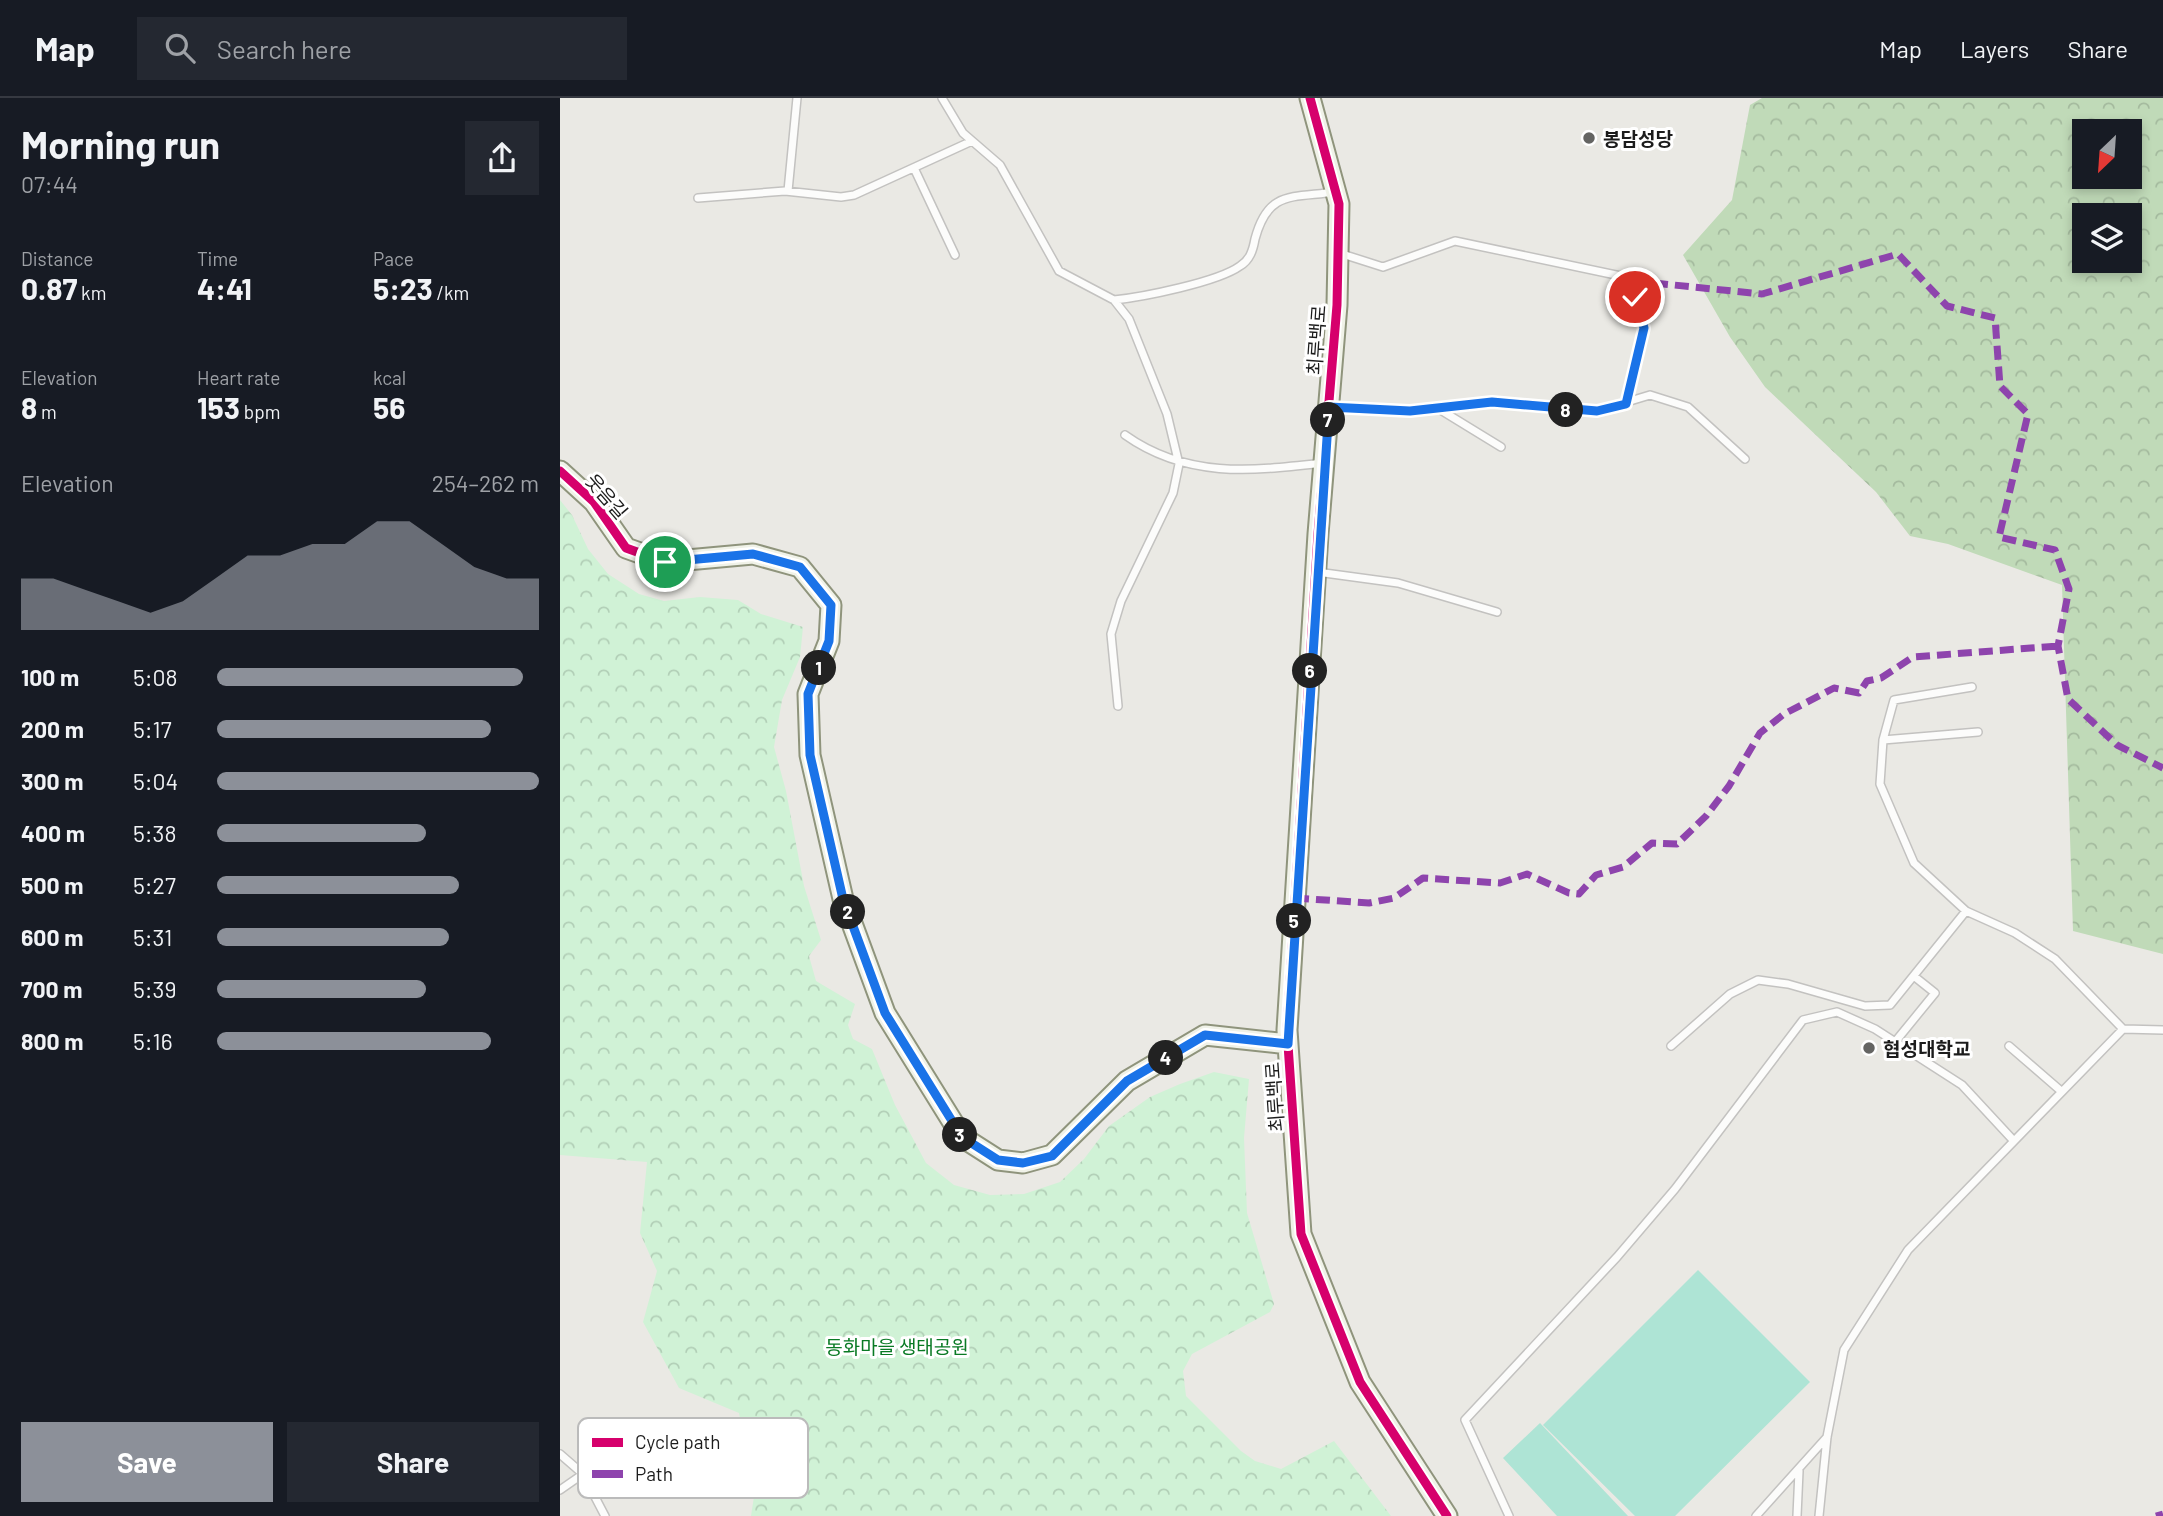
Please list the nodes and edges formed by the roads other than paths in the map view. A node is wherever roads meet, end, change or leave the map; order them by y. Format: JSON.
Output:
{"nodes":[{"id":1,"x":797,"y":98,"type":"edge"},
{"id":2,"x":942,"y":98,"type":"edge"},
{"id":3,"x":1310,"y":98,"type":"edge"},
{"id":4,"x":972,"y":141,"type":"junction"},
{"id":5,"x":914,"y":168,"type":"junction"},
{"id":6,"x":789,"y":191,"type":"junction"},
{"id":7,"x":1335,"y":192,"type":"junction"},
{"id":8,"x":698,"y":198,"type":"dead end"},
{"id":9,"x":1338,"y":253,"type":"junction"},
{"id":10,"x":955,"y":255,"type":"dead end"},
{"id":11,"x":1632,"y":278,"type":"junction"},
{"id":12,"x":1654,"y":283,"type":"dead end"},
{"id":13,"x":1114,"y":300,"type":"junction"},
{"id":14,"x":1626,"y":404,"type":"junction"},
{"id":15,"x":1329,"y":407,"type":"junction"},
{"id":16,"x":1439,"y":409,"type":"junction"},
{"id":17,"x":1125,"y":435,"type":"dead end"},
{"id":18,"x":1501,"y":447,"type":"dead end"},
{"id":19,"x":1745,"y":459,"type":"dead end"},
{"id":20,"x":1324,"y":463,"type":"junction"},
{"id":21,"x":1179,"y":464,"type":"junction"},
{"id":22,"x":560,"y":471,"type":"edge"},
{"id":23,"x":1316,"y":572,"type":"junction"},
{"id":24,"x":1497,"y":612,"type":"dead end"},
{"id":25,"x":1972,"y":687,"type":"dead end"},
{"id":26,"x":1118,"y":706,"type":"dead end"},
{"id":27,"x":1978,"y":732,"type":"dead end"},
{"id":28,"x":1883,"y":740,"type":"junction"},
{"id":29,"x":1966,"y":911,"type":"junction"},
{"id":30,"x":1915,"y":977,"type":"junction"},
{"id":31,"x":2123,"y":1029,"type":"junction"},
{"id":32,"x":2163,"y":1030,"type":"edge"},
{"id":33,"x":1895,"y":1042,"type":"junction"},
{"id":34,"x":1288,"y":1044,"type":"junction"},
{"id":35,"x":1671,"y":1046,"type":"dead end"},
{"id":36,"x":2009,"y":1046,"type":"dead end"},
{"id":37,"x":2061,"y":1091,"type":"junction"},
{"id":38,"x":2013,"y":1140,"type":"junction"},
{"id":39,"x":1827,"y":1437,"type":"junction"},
{"id":40,"x":560,"y":1454,"type":"edge"},
{"id":41,"x":578,"y":1470,"type":"edge"},
{"id":42,"x":1799,"y":1470,"type":"junction"},
{"id":43,"x":578,"y":1477,"type":"edge"},
{"id":44,"x":560,"y":1490,"type":"edge"},
{"id":45,"x":596,"y":1498,"type":"edge"},
{"id":46,"x":605,"y":1516,"type":"edge"},
{"id":47,"x":1447,"y":1516,"type":"edge"},
{"id":48,"x":1508,"y":1516,"type":"edge"},
{"id":49,"x":1756,"y":1516,"type":"edge"},
{"id":50,"x":1797,"y":1516,"type":"edge"},
{"id":51,"x":1819,"y":1516,"type":"edge"}],
"edges":[{"from":1,"to":6,"type":"lane"},
{"from":2,"to":4,"type":"lane"},
{"from":3,"to":7,"type":"street","name":"최루백로"},
{"from":4,"to":5,"type":"lane"},
{"from":4,"to":13,"type":"lane"},
{"from":5,"to":6,"type":"lane"},
{"from":5,"to":10,"type":"lane"},
{"from":6,"to":8,"type":"lane"},
{"from":7,"to":9,"type":"street","name":"최루백로"},
{"from":7,"to":13,"type":"lane"},
{"from":9,"to":11,"type":"lane"},
{"from":9,"to":15,"type":"street","name":"최루백로"},
{"from":11,"to":12,"type":"lane"},
{"from":11,"to":14,"type":"lane"},
{"from":13,"to":21,"type":"lane"},
{"from":14,"to":16,"type":"lane"},
{"from":14,"to":19,"type":"lane"},
{"from":15,"to":16,"type":"lane"},
{"from":15,"to":20,"type":"street","name":"최루백로"},
{"from":16,"to":18,"type":"lane"},
{"from":17,"to":21,"type":"lane"},
{"from":20,"to":21,"type":"lane"},
{"from":20,"to":23,"type":"street","name":"최루백로"},
{"from":21,"to":26,"type":"lane"},
{"from":22,"to":34,"type":"street","name":"웃음길"},
{"from":23,"to":24,"type":"lane"},
{"from":23,"to":34,"type":"street","name":"최루백로"},
{"from":25,"to":28,"type":"lane"},
{"from":27,"to":28,"type":"lane"},
{"from":28,"to":29,"type":"lane"},
{"from":29,"to":30,"type":"lane"},
{"from":29,"to":31,"type":"lane"},
{"from":30,"to":33,"type":"lane"},
{"from":30,"to":35,"type":"lane"},
{"from":31,"to":32,"type":"lane"},
{"from":31,"to":37,"type":"lane"},
{"from":33,"to":38,"type":"lane"},
{"from":33,"to":48,"type":"lane"},
{"from":34,"to":47,"type":"street","name":"최루백로"},
{"from":36,"to":37,"type":"lane"},
{"from":37,"to":38,"type":"lane"},
{"from":38,"to":39,"type":"lane"},
{"from":39,"to":42,"type":"lane"},
{"from":39,"to":51,"type":"lane"},
{"from":40,"to":41,"type":"lane"},
{"from":42,"to":49,"type":"lane"},
{"from":42,"to":50,"type":"lane"},
{"from":43,"to":44,"type":"lane"},
{"from":45,"to":46,"type":"lane"}]}
